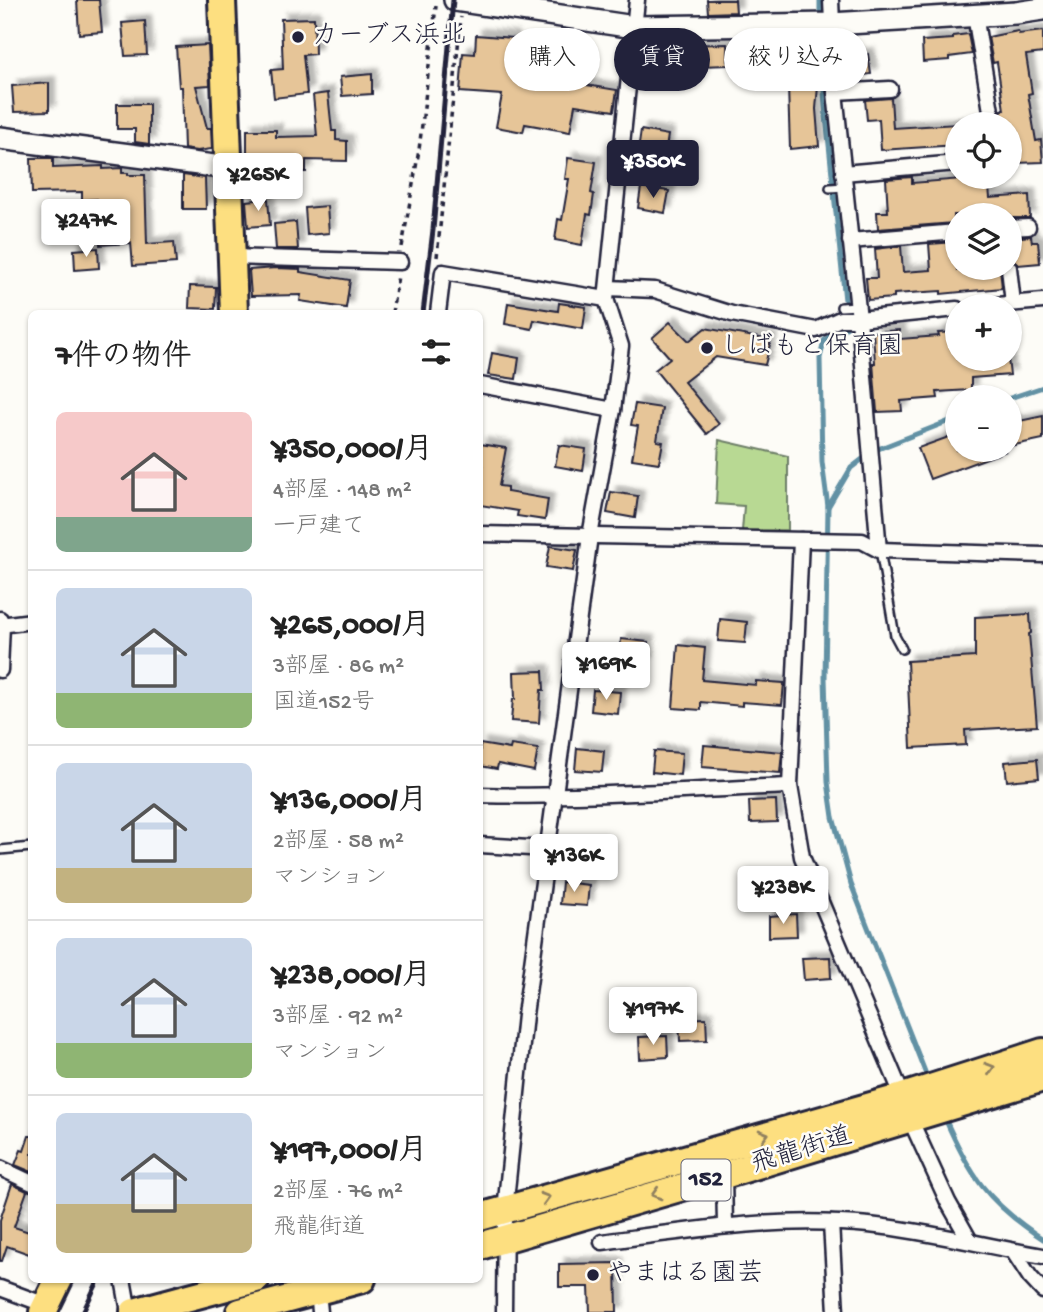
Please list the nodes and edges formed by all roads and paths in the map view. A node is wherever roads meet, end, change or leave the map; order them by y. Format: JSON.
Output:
{"nodes":[{"id":1,"x":222,"y":0,"type":"edge"},
{"id":2,"x":436,"y":0,"type":"edge"},
{"id":3,"x":637,"y":0,"type":"edge"},
{"id":4,"x":831,"y":0,"type":"edge"},
{"id":5,"x":459,"y":1,"type":"edge"},
{"id":6,"x":1043,"y":9,"type":"edge"},
{"id":7,"x":975,"y":15,"type":"junction"},
{"id":8,"x":822,"y":24,"type":"junction"},
{"id":9,"x":634,"y":27,"type":"junction"},
{"id":10,"x":890,"y":89,"type":"dead end"},
{"id":11,"x":835,"y":92,"type":"junction"},
{"id":12,"x":991,"y":112,"type":"edge"},
{"id":13,"x":0,"y":138,"type":"edge"},
{"id":14,"x":945,"y":165,"type":"edge"},
{"id":15,"x":229,"y":167,"type":"junction"},
{"id":16,"x":839,"y":184,"type":"junction"},
{"id":17,"x":1022,"y":227,"type":"edge"},
{"id":18,"x":1028,"y":227,"type":"dead end"},
{"id":19,"x":945,"y":233,"type":"edge"},
{"id":20,"x":850,"y":241,"type":"junction"},
{"id":21,"x":231,"y":257,"type":"junction"},
{"id":22,"x":400,"y":262,"type":"junction"},
{"id":23,"x":443,"y":272,"type":"junction"},
{"id":24,"x":607,"y":293,"type":"junction"},
{"id":25,"x":1043,"y":301,"type":"edge"},
{"id":26,"x":1022,"y":302,"type":"edge"},
{"id":27,"x":945,"y":309,"type":"edge"},
{"id":28,"x":234,"y":310,"type":"edge"},
{"id":29,"x":392,"y":310,"type":"edge"},
{"id":30,"x":438,"y":310,"type":"edge"},
{"id":31,"x":850,"y":313,"type":"junction"},
{"id":32,"x":483,"y":386,"type":"edge"},
{"id":33,"x":613,"y":410,"type":"junction"},
{"id":34,"x":483,"y":534,"type":"edge"},
{"id":35,"x":590,"y":536,"type":"junction"},
{"id":36,"x":805,"y":540,"type":"junction"},
{"id":37,"x":880,"y":550,"type":"junction"},
{"id":38,"x":1043,"y":555,"type":"edge"},
{"id":39,"x":28,"y":621,"type":"edge"},
{"id":40,"x":1,"y":623,"type":"edge"},
{"id":41,"x":902,"y":649,"type":"dead end"},
{"id":42,"x":0,"y":670,"type":"edge"},
{"id":43,"x":790,"y":786,"type":"junction"},
{"id":44,"x":483,"y":795,"type":"edge"},
{"id":45,"x":553,"y":797,"type":"junction"},
{"id":46,"x":483,"y":845,"type":"edge"},
{"id":47,"x":28,"y":847,"type":"edge"},
{"id":48,"x":547,"y":849,"type":"junction"},
{"id":49,"x":0,"y":850,"type":"edge"},
{"id":50,"x":1043,"y":1052,"type":"edge"},
{"id":51,"x":1043,"y":1078,"type":"edge"},
{"id":52,"x":926,"y":1102,"type":"junction"},
{"id":53,"x":0,"y":1168,"type":"edge"},
{"id":54,"x":724,"y":1175,"type":"junction"},
{"id":55,"x":28,"y":1182,"type":"edge"},
{"id":56,"x":505,"y":1210,"type":"junction"},
{"id":57,"x":483,"y":1216,"type":"edge"},
{"id":58,"x":831,"y":1223,"type":"junction"},
{"id":59,"x":725,"y":1225,"type":"junction"},
{"id":60,"x":505,"y":1239,"type":"junction"},
{"id":61,"x":970,"y":1241,"type":"junction"},
{"id":62,"x":602,"y":1242,"type":"dead end"},
{"id":63,"x":483,"y":1245,"type":"edge"},
{"id":64,"x":1013,"y":1251,"type":"junction"},
{"id":65,"x":1043,"y":1256,"type":"edge"},
{"id":66,"x":57,"y":1283,"type":"edge"},
{"id":67,"x":123,"y":1283,"type":"edge"},
{"id":68,"x":241,"y":1283,"type":"edge"},
{"id":69,"x":355,"y":1283,"type":"edge"},
{"id":70,"x":0,"y":1288,"type":"edge"},
{"id":71,"x":1043,"y":1291,"type":"edge"},
{"id":72,"x":319,"y":1302,"type":"edge"},
{"id":73,"x":45,"y":1308,"type":"edge"},
{"id":74,"x":131,"y":1312,"type":"edge"},
{"id":75,"x":240,"y":1312,"type":"edge"},
{"id":76,"x":504,"y":1312,"type":"edge"},
{"id":77,"x":836,"y":1312,"type":"edge"}],
"edges":[{"from":1,"to":15,"type":"highway"},
{"from":2,"to":22,"type":"path"},
{"from":3,"to":9,"type":"street"},
{"from":4,"to":8,"type":"street"},
{"from":5,"to":9,"type":"street"},
{"from":5,"to":23,"type":"path"},
{"from":6,"to":7,"type":"street"},
{"from":7,"to":8,"type":"street"},
{"from":7,"to":12,"type":"street"},
{"from":8,"to":9,"type":"street"},
{"from":8,"to":11,"type":"street"},
{"from":9,"to":24,"type":"street"},
{"from":10,"to":11,"type":"street"},
{"from":11,"to":16,"type":"street"},
{"from":13,"to":15,"type":"street"},
{"from":14,"to":16,"type":"street"},
{"from":15,"to":21,"type":"highway"},
{"from":16,"to":20,"type":"street"},
{"from":17,"to":18,"type":"street"},
{"from":19,"to":20,"type":"street"},
{"from":20,"to":31,"type":"street"},
{"from":21,"to":22,"type":"street"},
{"from":21,"to":28,"type":"highway"},
{"from":22,"to":29,"type":"path"},
{"from":23,"to":24,"type":"street"},
{"from":23,"to":30,"type":"street"},
{"from":24,"to":31,"type":"street"},
{"from":24,"to":33,"type":"street"},
{"from":25,"to":26,"type":"street"},
{"from":27,"to":31,"type":"street"},
{"from":31,"to":37,"type":"street"},
{"from":32,"to":33,"type":"street"},
{"from":33,"to":35,"type":"street"},
{"from":34,"to":35,"type":"street"},
{"from":35,"to":36,"type":"street"},
{"from":35,"to":45,"type":"street"},
{"from":36,"to":37,"type":"street"},
{"from":36,"to":43,"type":"street"},
{"from":37,"to":38,"type":"street"},
{"from":37,"to":41,"type":"lane"},
{"from":39,"to":40,"type":"street"},
{"from":40,"to":42,"type":"street"},
{"from":43,"to":45,"type":"street"},
{"from":43,"to":52,"type":"street"},
{"from":44,"to":45,"type":"street"},
{"from":45,"to":48,"type":"street"},
{"from":46,"to":48,"type":"street"},
{"from":47,"to":49,"type":"lane"},
{"from":48,"to":56,"type":"street"},
{"from":52,"to":50,"type":"highway","name":"飛龍街道","number":"152","one_way":true},
{"from":51,"to":52,"type":"highway","name":"飛龍街道","number":"152"},
{"from":52,"to":54,"type":"highway","name":"飛龍街道","number":"152"},
{"from":56,"to":52,"type":"highway","name":"飛龍街道","number":"152","one_way":true},
{"from":52,"to":61,"type":"street"},
{"from":53,"to":55,"type":"street"},
{"from":54,"to":59,"type":"street"},
{"from":54,"to":60,"type":"highway","name":"飛龍街道","number":"152","one_way":true},
{"from":56,"to":57,"type":"highway","name":"飛龍街道","number":"152"},
{"from":56,"to":60,"type":"street"},
{"from":58,"to":59,"type":"street"},
{"from":58,"to":61,"type":"street"},
{"from":58,"to":77,"type":"street"},
{"from":59,"to":62,"type":"street"},
{"from":60,"to":63,"type":"highway","name":"飛龍街道","number":"152"},
{"from":60,"to":76,"type":"street"},
{"from":61,"to":64,"type":"street"},
{"from":64,"to":65,"type":"street"},
{"from":64,"to":71,"type":"street"},
{"from":66,"to":73,"type":"highway"},
{"from":67,"to":74,"type":"street"},
{"from":68,"to":74,"type":"highway"},
{"from":69,"to":72,"type":"highway"},
{"from":70,"to":73,"type":"street"},
{"from":72,"to":75,"type":"highway"}]}
